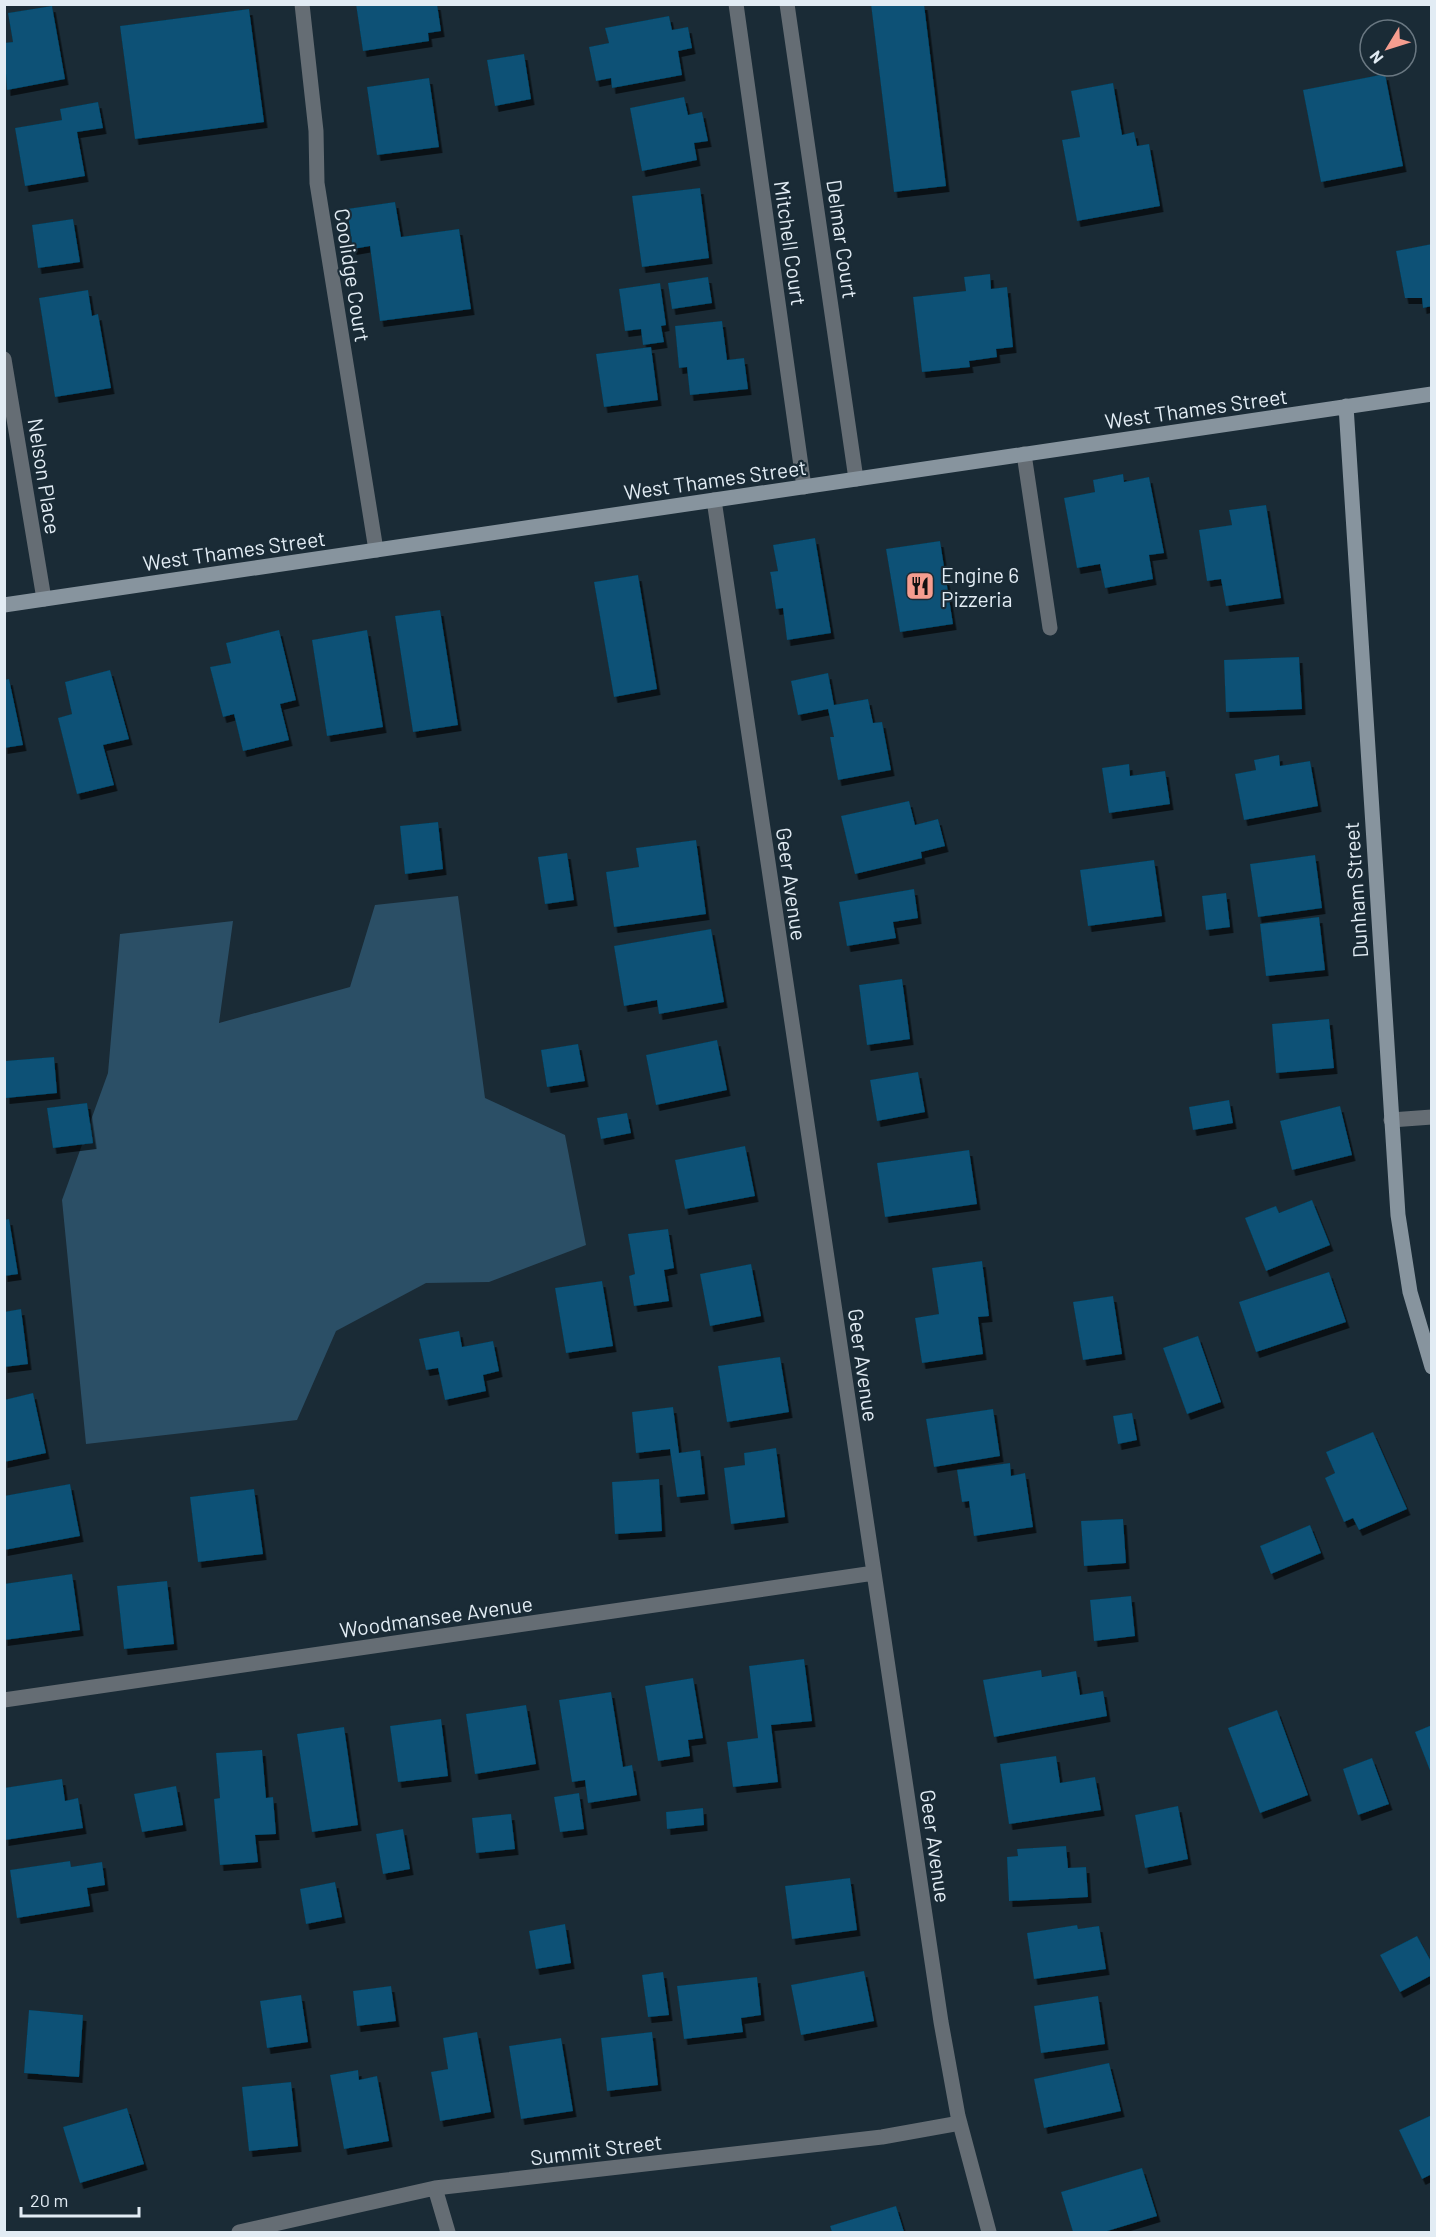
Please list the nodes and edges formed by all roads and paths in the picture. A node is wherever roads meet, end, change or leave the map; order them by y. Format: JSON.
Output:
{"nodes":[{"id":1,"x":302,"y":4,"type":"edge"},
{"id":2,"x":736,"y":4,"type":"edge"},
{"id":3,"x":787,"y":4,"type":"edge"},
{"id":4,"x":4,"y":359,"type":"edge"},
{"id":5,"x":1431,"y":394,"type":"edge"},
{"id":6,"x":1346,"y":406,"type":"junction"},
{"id":7,"x":1024,"y":454,"type":"junction"},
{"id":8,"x":856,"y":479,"type":"junction"},
{"id":9,"x":804,"y":487,"type":"junction"},
{"id":10,"x":714,"y":500,"type":"junction"},
{"id":11,"x":376,"y":550,"type":"junction"},
{"id":12,"x":44,"y":599,"type":"junction"},
{"id":13,"x":4,"y":605,"type":"edge"},
{"id":14,"x":1050,"y":628,"type":"dead end"},
{"id":15,"x":1431,"y":1117,"type":"edge"},
{"id":16,"x":1391,"y":1120,"type":"junction"},
{"id":17,"x":1431,"y":1366,"type":"edge"},
{"id":18,"x":874,"y":1573,"type":"junction"},
{"id":19,"x":4,"y":1700,"type":"edge"},
{"id":20,"x":960,"y":2123,"type":"junction"},
{"id":21,"x":435,"y":2188,"type":"junction"},
{"id":22,"x":239,"y":2232,"type":"edge"},
{"id":23,"x":448,"y":2232,"type":"edge"},
{"id":24,"x":989,"y":2232,"type":"edge"}],
"edges":[{"from":1,"to":11,"type":"street","name":"Coolidge Court"},
{"from":2,"to":9,"type":"street","name":"Mitchell Court"},
{"from":3,"to":8,"type":"street","name":"Delmar Court"},
{"from":4,"to":12,"type":"street","name":"Nelson Place"},
{"from":5,"to":6,"type":"main road","name":"West Thames Street"},
{"from":6,"to":7,"type":"main road","name":"West Thames Street"},
{"from":6,"to":16,"type":"main road","name":"Dunham Street"},
{"from":7,"to":8,"type":"main road","name":"West Thames Street"},
{"from":7,"to":14,"type":"street"},
{"from":8,"to":9,"type":"main road","name":"West Thames Street"},
{"from":9,"to":10,"type":"main road","name":"West Thames Street"},
{"from":10,"to":11,"type":"main road","name":"West Thames Street"},
{"from":10,"to":18,"type":"street","name":"Geer Avenue"},
{"from":11,"to":12,"type":"main road","name":"West Thames Street"},
{"from":12,"to":13,"type":"main road","name":"West Thames Street"},
{"from":15,"to":16,"type":"street"},
{"from":16,"to":17,"type":"main road","name":"Dunham Street"},
{"from":18,"to":19,"type":"street","name":"Woodmansee Avenue"},
{"from":18,"to":20,"type":"street","name":"Geer Avenue"},
{"from":20,"to":21,"type":"street","name":"Summit Street"},
{"from":20,"to":24,"type":"street","name":"Geer Avenue"},
{"from":21,"to":22,"type":"street","name":"Summit Street"},
{"from":21,"to":23,"type":"street"}]}
